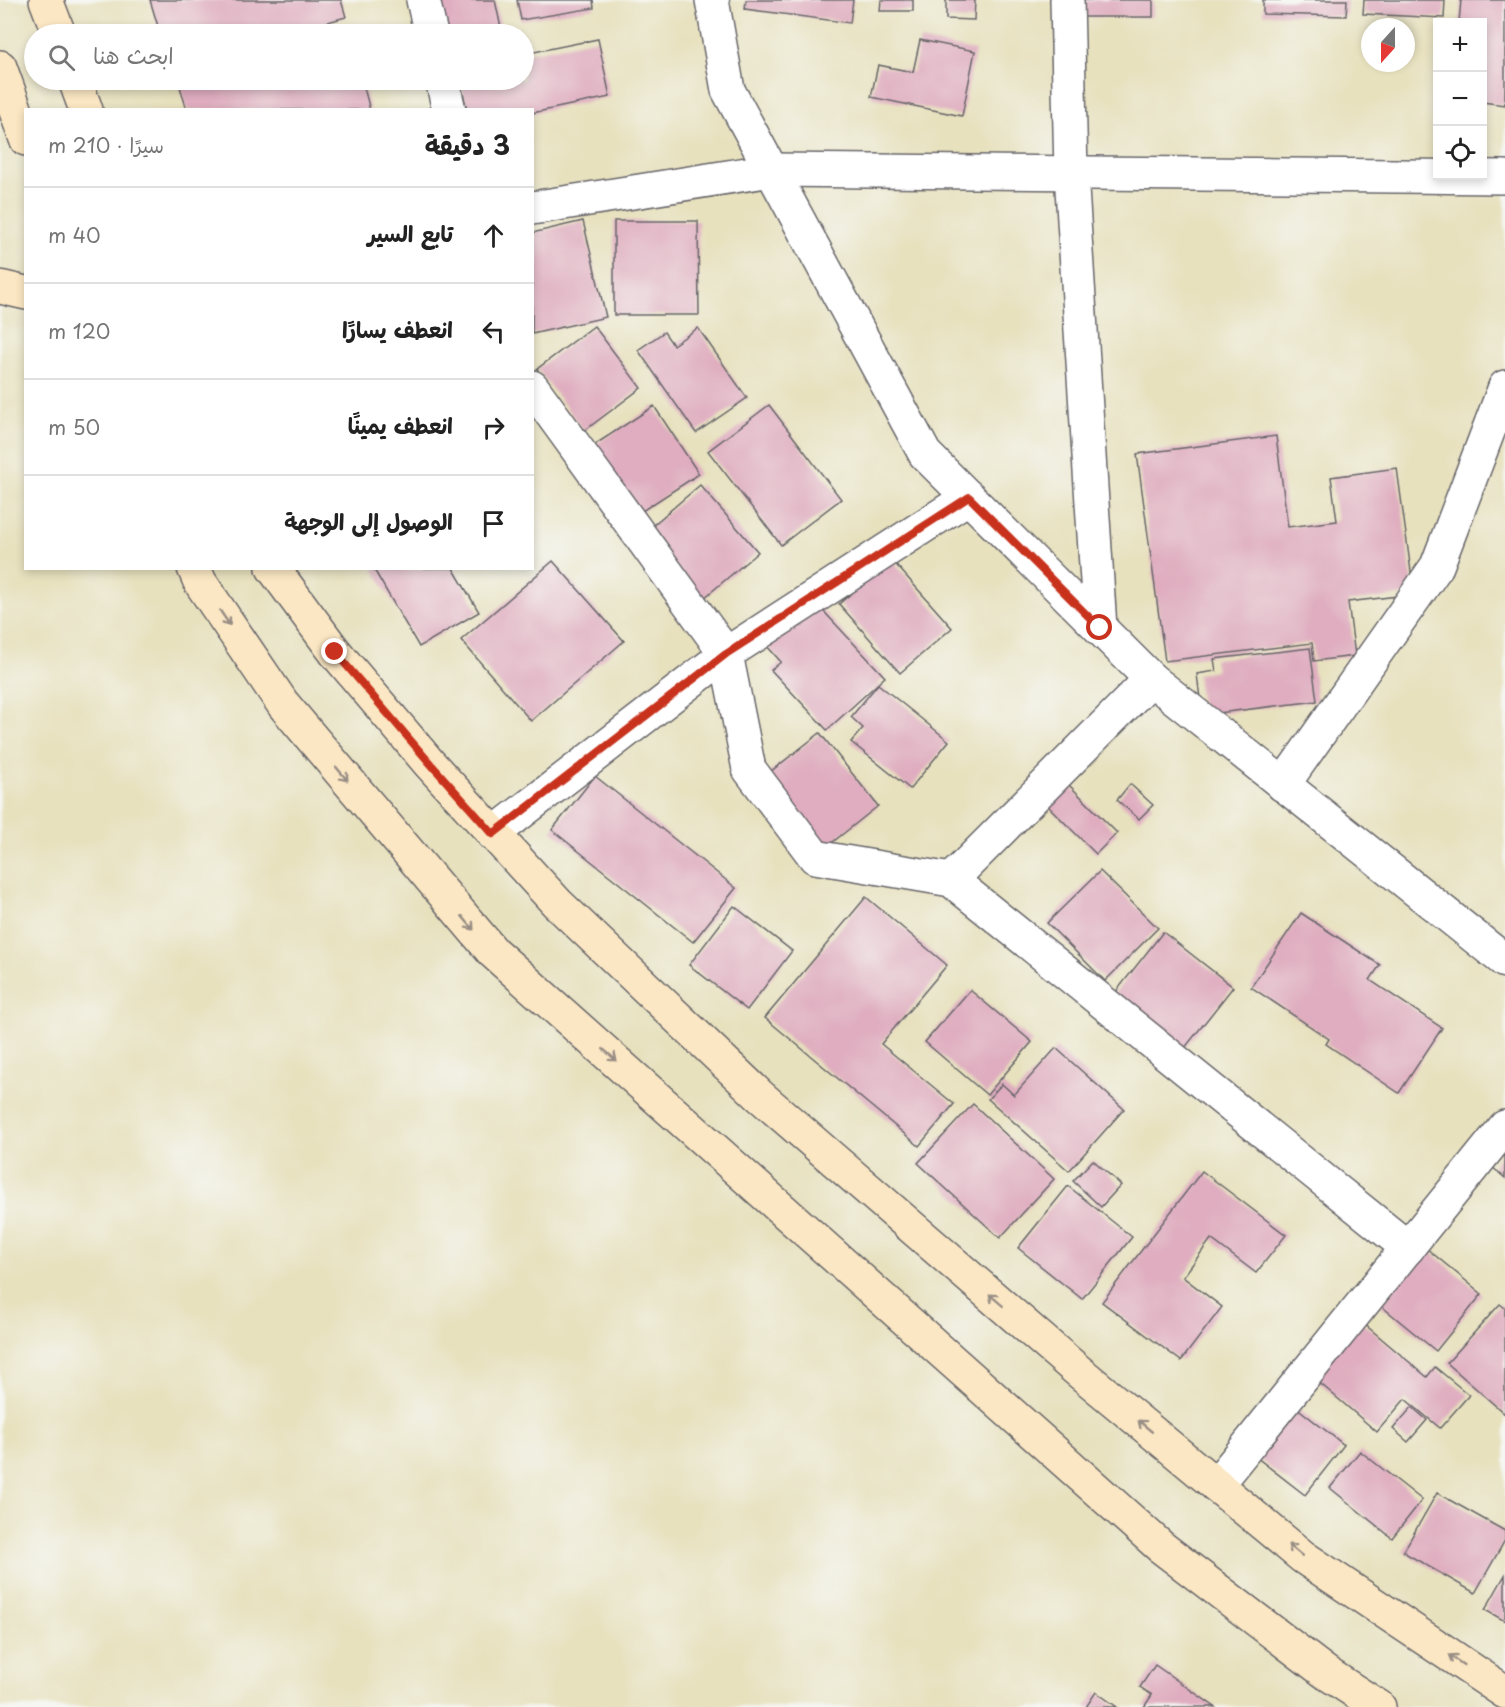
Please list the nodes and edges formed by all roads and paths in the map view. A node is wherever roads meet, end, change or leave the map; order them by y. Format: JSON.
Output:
{"nodes":[{"id":1,"x":46,"y":0,"type":"edge"},
{"id":2,"x":423,"y":0,"type":"edge"},
{"id":3,"x":712,"y":0,"type":"edge"},
{"id":4,"x":1067,"y":0,"type":"edge"},
{"id":5,"x":55,"y":24,"type":"edge"},
{"id":6,"x":429,"y":24,"type":"edge"},
{"id":7,"x":0,"y":67,"type":"edge"},
{"id":8,"x":79,"y":90,"type":"edge"},
{"id":9,"x":444,"y":90,"type":"edge"},
{"id":10,"x":85,"y":108,"type":"edge"},
{"id":11,"x":449,"y":108,"type":"edge"},
{"id":12,"x":24,"y":133,"type":"edge"},
{"id":13,"x":772,"y":170,"type":"junction"},
{"id":14,"x":1071,"y":173,"type":"junction"},
{"id":15,"x":1505,"y":177,"type":"edge"},
{"id":16,"x":534,"y":208,"type":"edge"},
{"id":17,"x":0,"y":287,"type":"edge"},
{"id":18,"x":24,"y":293,"type":"edge"},
{"id":19,"x":1505,"y":387,"type":"edge"},
{"id":20,"x":534,"y":390,"type":"edge"},
{"id":21,"x":969,"y":497,"type":"junction"},
{"id":22,"x":195,"y":570,"type":"edge"},
{"id":23,"x":274,"y":570,"type":"edge"},
{"id":24,"x":1100,"y":628,"type":"junction"},
{"id":25,"x":726,"y":654,"type":"junction"},
{"id":26,"x":1151,"y":679,"type":"junction"},
{"id":27,"x":1283,"y":785,"type":"junction"},
{"id":28,"x":493,"y":834,"type":"junction"},
{"id":29,"x":951,"y":880,"type":"junction"},
{"id":30,"x":1505,"y":961,"type":"edge"},
{"id":31,"x":1505,"y":1127,"type":"edge"},
{"id":32,"x":1408,"y":1248,"type":"junction"},
{"id":33,"x":1216,"y":1485,"type":"junction"},
{"id":34,"x":1505,"y":1692,"type":"edge"},
{"id":35,"x":1379,"y":1707,"type":"edge"}],
"edges":[{"from":1,"to":5,"type":"main road"},
{"from":2,"to":6,"type":"street"},
{"from":3,"to":13,"type":"street"},
{"from":4,"to":14,"type":"street"},
{"from":7,"to":12,"type":"main road"},
{"from":8,"to":10,"type":"main road"},
{"from":9,"to":11,"type":"street"},
{"from":13,"to":14,"type":"street"},
{"from":13,"to":16,"type":"street"},
{"from":13,"to":21,"type":"street"},
{"from":14,"to":15,"type":"street"},
{"from":14,"to":24,"type":"street"},
{"from":17,"to":18,"type":"main road"},
{"from":19,"to":27,"type":"street"},
{"from":20,"to":25,"type":"street"},
{"from":21,"to":24,"type":"street"},
{"from":21,"to":25,"type":"street"},
{"from":22,"to":35,"type":"main road","one_way":true},
{"from":23,"to":28,"type":"main road"},
{"from":24,"to":26,"type":"street"},
{"from":25,"to":28,"type":"street"},
{"from":25,"to":29,"type":"street"},
{"from":26,"to":27,"type":"street"},
{"from":26,"to":29,"type":"street"},
{"from":27,"to":30,"type":"street"},
{"from":33,"to":28,"type":"main road","one_way":true},
{"from":29,"to":32,"type":"street"},
{"from":31,"to":32,"type":"street"},
{"from":32,"to":33,"type":"street"},
{"from":34,"to":33,"type":"main road","one_way":true}]}
